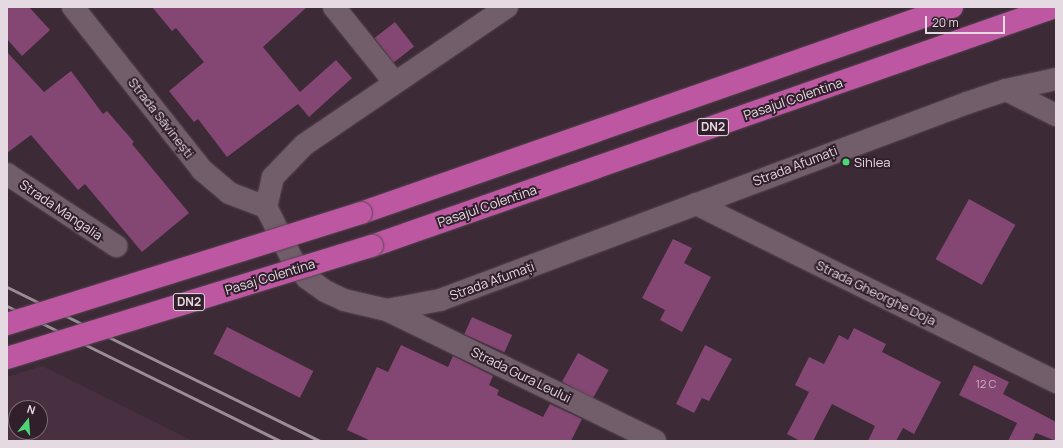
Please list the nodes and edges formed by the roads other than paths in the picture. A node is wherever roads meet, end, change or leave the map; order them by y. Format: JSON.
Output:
{"nodes":[{"id":1,"x":72,"y":7,"type":"edge"},
{"id":2,"x":334,"y":7,"type":"edge"},
{"id":3,"x":507,"y":7,"type":"edge"},
{"id":4,"x":952,"y":7,"type":"edge"},
{"id":5,"x":1055,"y":7,"type":"edge"},
{"id":6,"x":1056,"y":79,"type":"edge"},
{"id":7,"x":395,"y":83,"type":"junction"},
{"id":8,"x":1006,"y":90,"type":"junction"},
{"id":9,"x":1056,"y":115,"type":"edge"},
{"id":10,"x":7,"y":174,"type":"edge"},
{"id":11,"x":696,"y":204,"type":"junction"},
{"id":12,"x":266,"y":207,"type":"junction"},
{"id":13,"x":116,"y":246,"type":"dead end"},
{"id":14,"x":372,"y":246,"type":"joint"},
{"id":15,"x":387,"y":310,"type":"junction"},
{"id":16,"x":7,"y":324,"type":"edge"},
{"id":17,"x":7,"y":358,"type":"edge"},
{"id":18,"x":1056,"y":382,"type":"edge"},
{"id":19,"x":655,"y":441,"type":"edge"}],
"edges":[{"from":1,"to":12,"type":"street","name":"Strada Săvinești"},
{"from":2,"to":7,"type":"street"},
{"from":3,"to":7,"type":"street"},
{"from":4,"to":16,"type":"highway","number":"DN2","bridge":true},
{"from":5,"to":14,"type":"highway","name":"Pasajul Colentina","number":"DN2"},
{"from":6,"to":8,"type":"street","name":"Strada Afumați"},
{"from":7,"to":12,"type":"street"},
{"from":8,"to":9,"type":"street"},
{"from":8,"to":11,"type":"street","name":"Strada Afumați"},
{"from":10,"to":13,"type":"street","name":"Strada Mangalia"},
{"from":11,"to":15,"type":"street","name":"Strada Afumați"},
{"from":11,"to":18,"type":"street","name":"Strada Gheorghe Doja"},
{"from":12,"to":15,"type":"street","name":"Strada Afumați"},
{"from":14,"to":17,"type":"highway","name":"Pasaj Colentina","number":"DN2","bridge":true},
{"from":15,"to":19,"type":"street","name":"Strada Gura Leului"}]}
